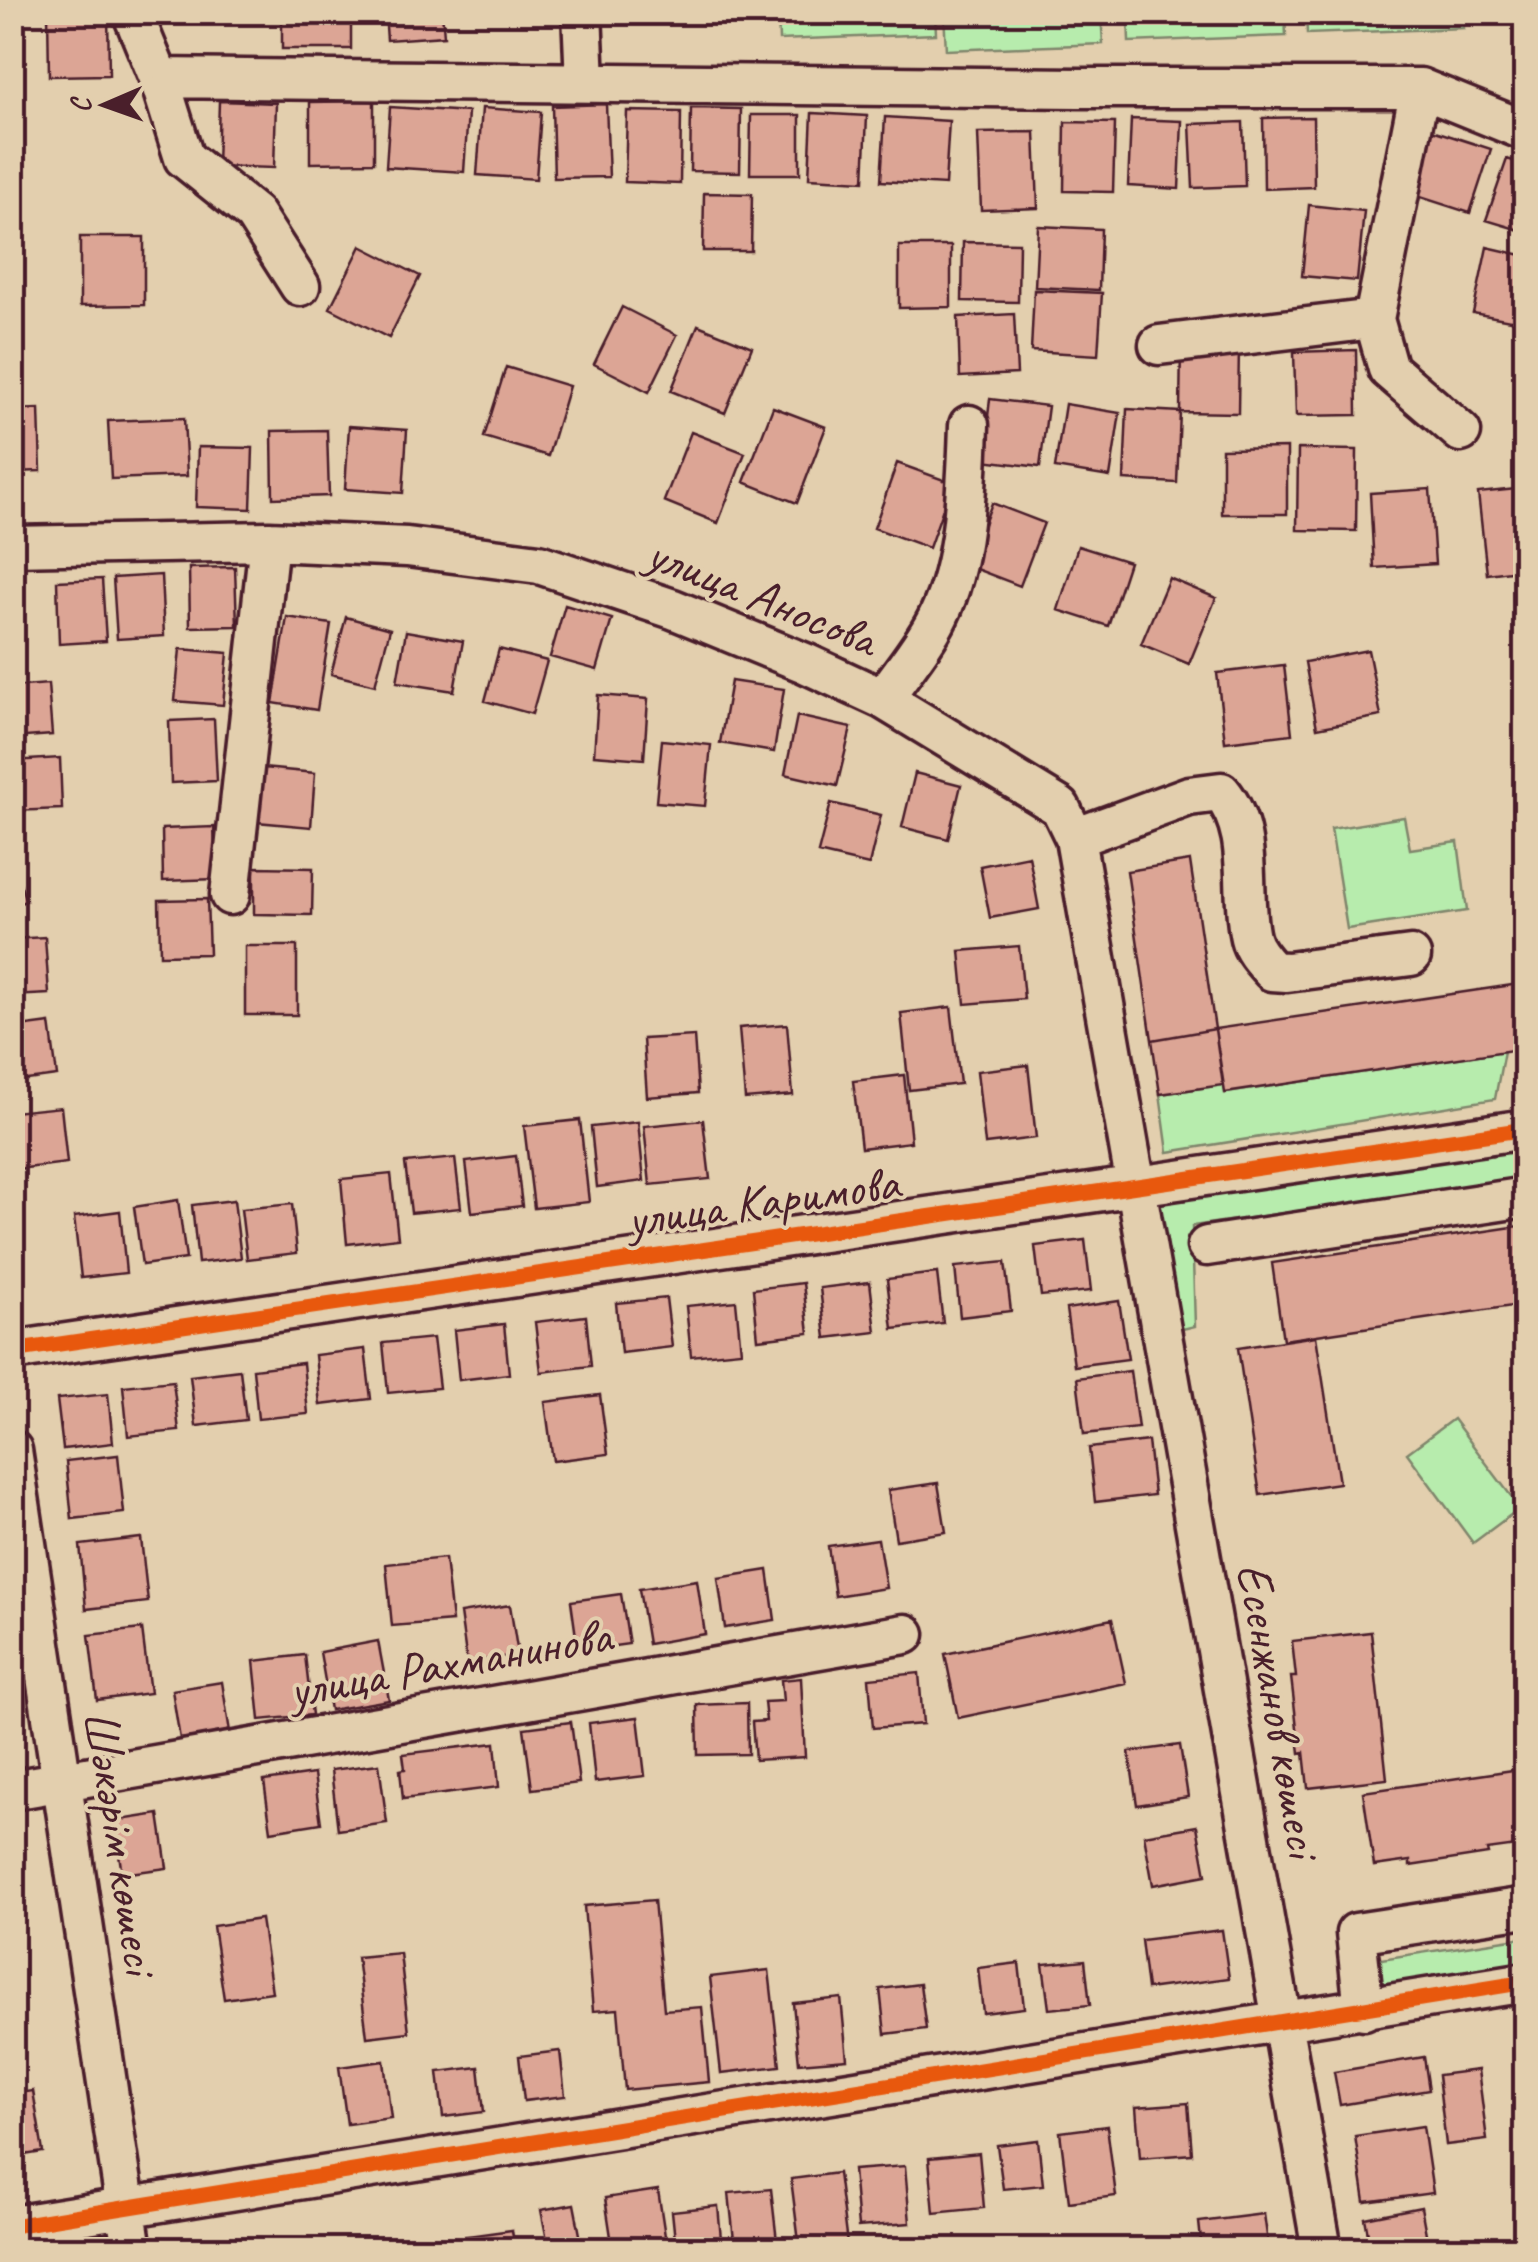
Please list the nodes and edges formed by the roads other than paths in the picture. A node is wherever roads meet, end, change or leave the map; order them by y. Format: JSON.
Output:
{"nodes":[{"id":1,"x":132,"y":12,"type":"edge"},
{"id":2,"x":582,"y":12,"type":"edge"},
{"id":3,"x":159,"y":78,"type":"junction"},
{"id":4,"x":585,"y":82,"type":"junction"},
{"id":5,"x":1420,"y":88,"type":"junction"},
{"id":6,"x":1526,"y":131,"type":"edge"},
{"id":7,"x":300,"y":286,"type":"dead end"},
{"id":8,"x":1374,"y":319,"type":"junction"},
{"id":9,"x":1159,"y":345,"type":"dead end"},
{"id":10,"x":968,"y":424,"type":"dead end"},
{"id":11,"x":1461,"y":432,"type":"dead end"},
{"id":12,"x":268,"y":542,"type":"junction"},
{"id":13,"x":12,"y":546,"type":"edge"},
{"id":14,"x":883,"y":699,"type":"junction"},
{"id":15,"x":1075,"y":838,"type":"junction"},
{"id":16,"x":230,"y":895,"type":"dead end"},
{"id":17,"x":1411,"y":956,"type":"dead end"},
{"id":18,"x":1526,"y":1130,"type":"edge"},
{"id":19,"x":1136,"y":1187,"type":"junction"},
{"id":20,"x":1526,"y":1196,"type":"edge"},
{"id":21,"x":1208,"y":1246,"type":"dead end"},
{"id":22,"x":12,"y":1350,"type":"edge"},
{"id":23,"x":12,"y":1450,"type":"edge"},
{"id":24,"x":905,"y":1634,"type":"dead end"},
{"id":25,"x":62,"y":1783,"type":"junction"},
{"id":26,"x":12,"y":1790,"type":"edge"},
{"id":27,"x":1526,"y":1907,"type":"edge"},
{"id":28,"x":1526,"y":1982,"type":"edge"},
{"id":29,"x":1364,"y":2010,"type":"junction"},
{"id":30,"x":1283,"y":2024,"type":"junction"},
{"id":31,"x":126,"y":2207,"type":"junction"},
{"id":32,"x":12,"y":2226,"type":"edge"},
{"id":33,"x":132,"y":2250,"type":"edge"},
{"id":34,"x":1322,"y":2250,"type":"edge"}],
"edges":[{"from":1,"to":3,"type":"street"},
{"from":2,"to":4,"type":"street"},
{"from":3,"to":4,"type":"street"},
{"from":3,"to":7,"type":"street"},
{"from":4,"to":5,"type":"street"},
{"from":5,"to":6,"type":"street"},
{"from":5,"to":8,"type":"street"},
{"from":8,"to":9,"type":"street"},
{"from":8,"to":11,"type":"street"},
{"from":10,"to":14,"type":"street"},
{"from":12,"to":13,"type":"street","name":"улица Аносова"},
{"from":12,"to":14,"type":"street","name":"улица Аносова"},
{"from":12,"to":16,"type":"street"},
{"from":14,"to":15,"type":"street","name":"улица Аносова"},
{"from":15,"to":17,"type":"street"},
{"from":15,"to":19,"type":"street","name":"улица Аносова"},
{"from":18,"to":19,"type":"street","name":"улица Каримова"},
{"from":19,"to":22,"type":"street","name":"улица Каримова"},
{"from":19,"to":30,"type":"street","name":"Есенжанов көшесі"},
{"from":20,"to":21,"type":"street"},
{"from":23,"to":25,"type":"street","name":"Шәкәрім көшесі"},
{"from":24,"to":25,"type":"street","name":"улица Рахманинова"},
{"from":25,"to":26,"type":"street","name":"улица Рахманинова"},
{"from":25,"to":31,"type":"street","name":"Шәкәрім көшесі"},
{"from":27,"to":29,"type":"street"},
{"from":28,"to":29,"type":"street"},
{"from":29,"to":30,"type":"street"},
{"from":30,"to":31,"type":"street"},
{"from":30,"to":34,"type":"street","name":"Есенжанов көшесі"},
{"from":31,"to":32,"type":"street"},
{"from":31,"to":33,"type":"street","name":"Шәкәрім көшесі"}]}
